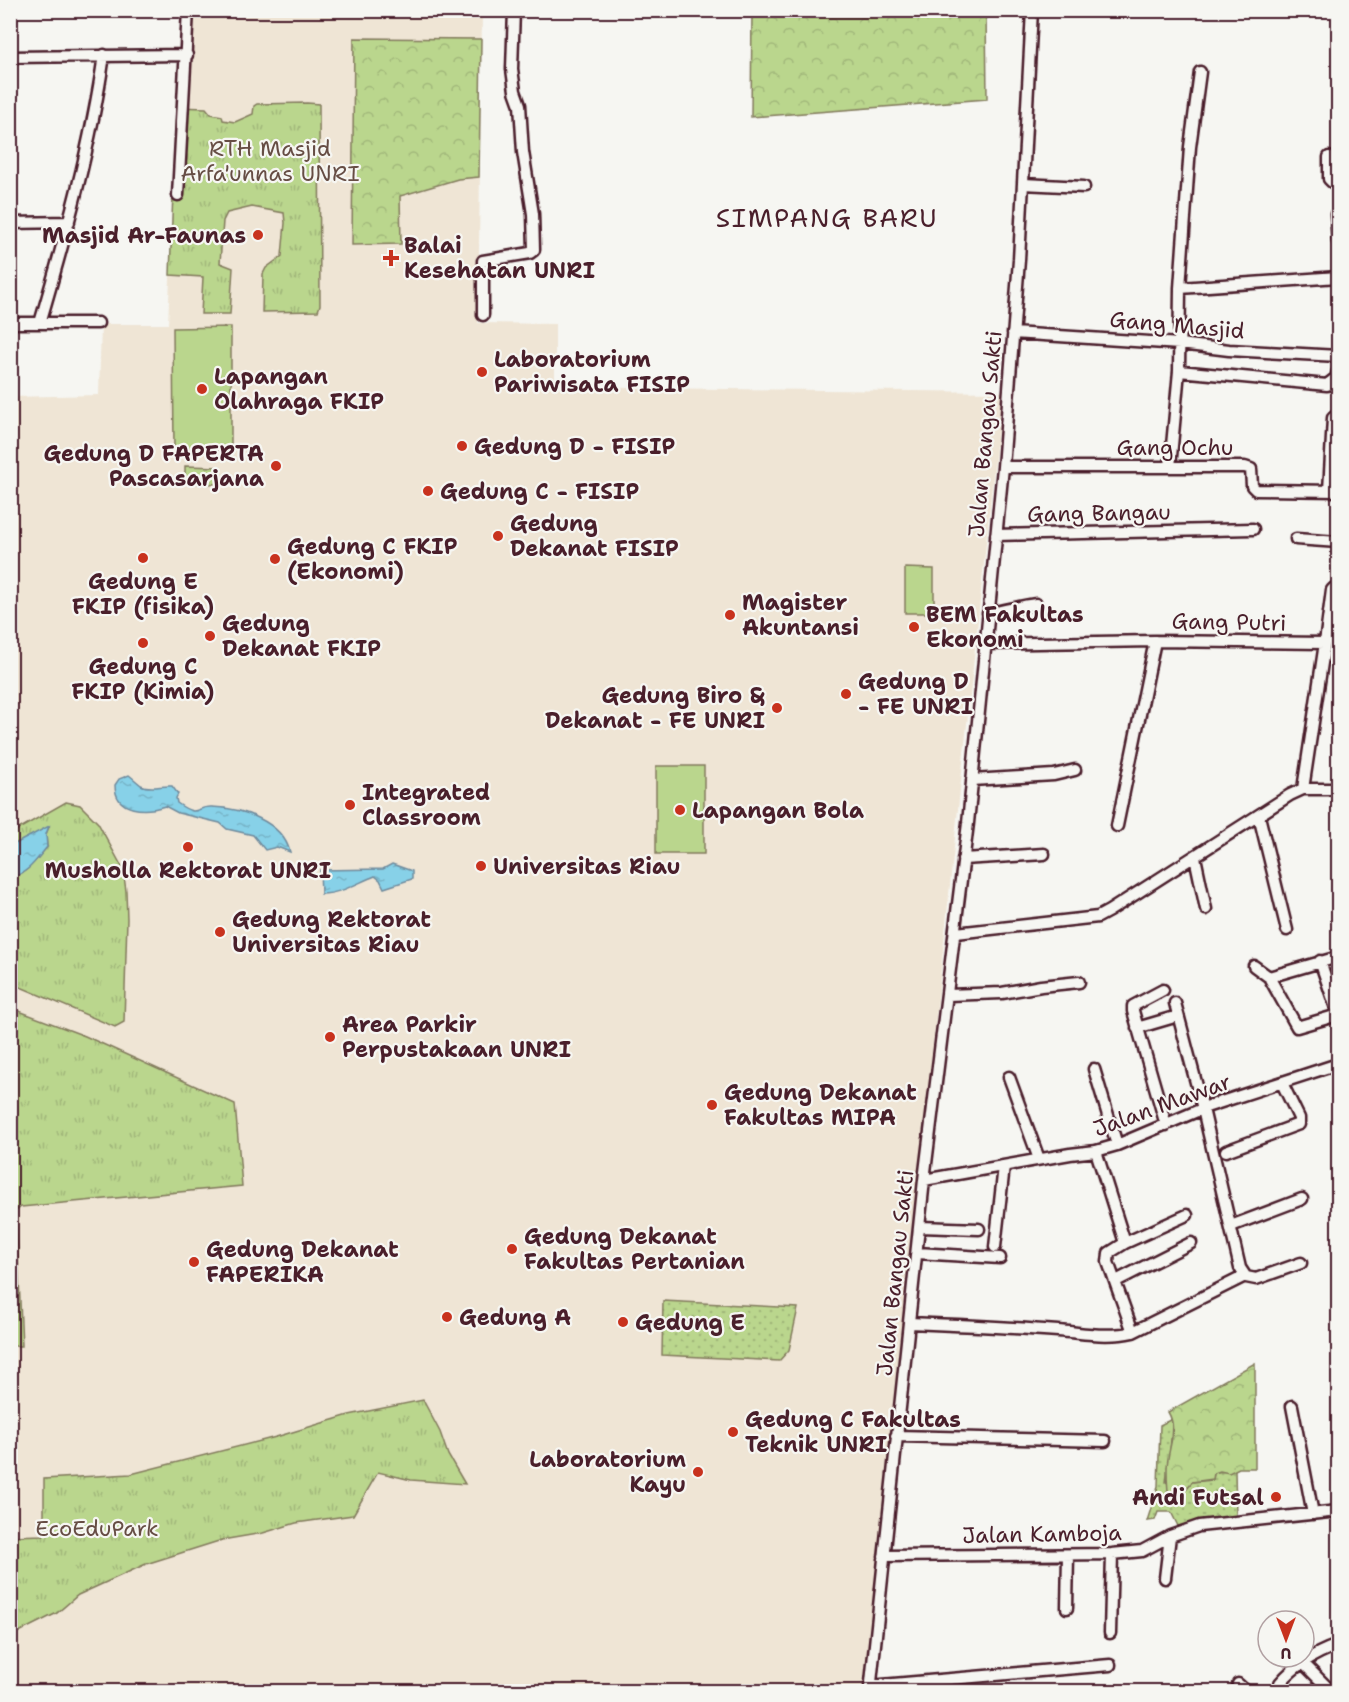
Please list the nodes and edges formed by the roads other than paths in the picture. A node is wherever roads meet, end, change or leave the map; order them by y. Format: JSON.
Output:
{"nodes":[{"id":1,"x":188,"y":10,"type":"edge"},
{"id":2,"x":513,"y":10,"type":"edge"},
{"id":3,"x":1032,"y":10,"type":"edge"},
{"id":4,"x":104,"y":55,"type":"junction"},
{"id":5,"x":187,"y":55,"type":"junction"},
{"id":6,"x":10,"y":57,"type":"edge"},
{"id":7,"x":1200,"y":72,"type":"dead end"},
{"id":8,"x":1329,"y":157,"type":"dead end"},
{"id":9,"x":1338,"y":182,"type":"edge"},
{"id":10,"x":1023,"y":184,"type":"junction"},
{"id":11,"x":1084,"y":187,"type":"dead end"},
{"id":12,"x":178,"y":195,"type":"dead end"},
{"id":13,"x":1336,"y":214,"type":"dead end"},
{"id":14,"x":69,"y":222,"type":"junction"},
{"id":15,"x":10,"y":223,"type":"edge"},
{"id":16,"x":1338,"y":242,"type":"edge"},
{"id":17,"x":1338,"y":277,"type":"edge"},
{"id":18,"x":1180,"y":288,"type":"junction"},
{"id":19,"x":483,"y":315,"type":"dead end"},
{"id":20,"x":10,"y":323,"type":"edge"},
{"id":21,"x":40,"y":323,"type":"junction"},
{"id":22,"x":98,"y":323,"type":"dead end"},
{"id":23,"x":1013,"y":333,"type":"junction"},
{"id":24,"x":1180,"y":344,"type":"junction"},
{"id":25,"x":1338,"y":356,"type":"edge"},
{"id":26,"x":1179,"y":371,"type":"junction"},
{"id":27,"x":1338,"y":371,"type":"edge"},
{"id":28,"x":1338,"y":414,"type":"edge"},
{"id":29,"x":1003,"y":467,"type":"junction"},
{"id":30,"x":1170,"y":467,"type":"junction"},
{"id":31,"x":1334,"y":491,"type":"edge"},
{"id":32,"x":1253,"y":529,"type":"dead end"},
{"id":33,"x":996,"y":535,"type":"junction"},
{"id":34,"x":1296,"y":539,"type":"dead end"},
{"id":35,"x":1338,"y":542,"type":"edge"},
{"id":36,"x":1338,"y":588,"type":"edge"},
{"id":37,"x":1036,"y":604,"type":"dead end"},
{"id":38,"x":988,"y":613,"type":"junction"},
{"id":39,"x":1155,"y":641,"type":"junction"},
{"id":40,"x":1325,"y":643,"type":"junction"},
{"id":41,"x":984,"y":644,"type":"junction"},
{"id":42,"x":1075,"y":770,"type":"dead end"},
{"id":43,"x":972,"y":780,"type":"junction"},
{"id":44,"x":1303,"y":789,"type":"junction"},
{"id":45,"x":1338,"y":789,"type":"edge"},
{"id":46,"x":1259,"y":816,"type":"junction"},
{"id":47,"x":1117,"y":826,"type":"dead end"},
{"id":48,"x":1044,"y":854,"type":"dead end"},
{"id":49,"x":1195,"y":857,"type":"junction"},
{"id":50,"x":963,"y":859,"type":"junction"},
{"id":51,"x":1206,"y":909,"type":"dead end"},
{"id":52,"x":1287,"y":930,"type":"dead end"},
{"id":53,"x":956,"y":933,"type":"junction"},
{"id":54,"x":1338,"y":957,"type":"edge"},
{"id":55,"x":1320,"y":961,"type":"junction"},
{"id":56,"x":1254,"y":966,"type":"dead end"},
{"id":57,"x":1269,"y":977,"type":"junction"},
{"id":58,"x":1079,"y":982,"type":"dead end"},
{"id":59,"x":1163,"y":990,"type":"dead end"},
{"id":60,"x":948,"y":995,"type":"junction"},
{"id":61,"x":1175,"y":1003,"type":"dead end"},
{"id":62,"x":1338,"y":1014,"type":"edge"},
{"id":63,"x":1171,"y":1018,"type":"dead end"},
{"id":64,"x":1137,"y":1028,"type":"junction"},
{"id":65,"x":1338,"y":1064,"type":"edge"},
{"id":66,"x":1094,"y":1069,"type":"dead end"},
{"id":67,"x":1009,"y":1077,"type":"dead end"},
{"id":68,"x":1282,"y":1083,"type":"junction"},
{"id":69,"x":1203,"y":1109,"type":"junction"},
{"id":70,"x":1166,"y":1125,"type":"junction"},
{"id":71,"x":1117,"y":1145,"type":"junction"},
{"id":72,"x":1096,"y":1151,"type":"junction"},
{"id":73,"x":1226,"y":1151,"type":"dead end"},
{"id":74,"x":1039,"y":1160,"type":"junction"},
{"id":75,"x":1004,"y":1166,"type":"junction"},
{"id":76,"x":924,"y":1180,"type":"junction"},
{"id":77,"x":1302,"y":1200,"type":"dead end"},
{"id":78,"x":1186,"y":1215,"type":"dead end"},
{"id":79,"x":1231,"y":1226,"type":"junction"},
{"id":80,"x":920,"y":1227,"type":"junction"},
{"id":81,"x":979,"y":1229,"type":"dead end"},
{"id":82,"x":1125,"y":1243,"type":"junction"},
{"id":83,"x":1191,"y":1244,"type":"dead end"},
{"id":84,"x":995,"y":1247,"type":"dead end"},
{"id":85,"x":917,"y":1253,"type":"junction"},
{"id":86,"x":1000,"y":1258,"type":"dead end"},
{"id":87,"x":1301,"y":1263,"type":"dead end"},
{"id":88,"x":1245,"y":1276,"type":"junction"},
{"id":89,"x":1116,"y":1281,"type":"junction"},
{"id":90,"x":909,"y":1323,"type":"junction"},
{"id":91,"x":1133,"y":1332,"type":"junction"},
{"id":92,"x":1292,"y":1406,"type":"dead end"},
{"id":93,"x":896,"y":1436,"type":"junction"},
{"id":94,"x":1105,"y":1440,"type":"dead end"},
{"id":95,"x":1338,"y":1510,"type":"edge"},
{"id":96,"x":1313,"y":1514,"type":"junction"},
{"id":97,"x":1170,"y":1536,"type":"junction"},
{"id":98,"x":1112,"y":1554,"type":"junction"},
{"id":99,"x":1068,"y":1555,"type":"junction"},
{"id":100,"x":884,"y":1556,"type":"junction"},
{"id":101,"x":1164,"y":1578,"type":"dead end"},
{"id":102,"x":1067,"y":1608,"type":"dead end"},
{"id":103,"x":1110,"y":1633,"type":"dead end"},
{"id":104,"x":1338,"y":1646,"type":"edge"},
{"id":105,"x":1316,"y":1656,"type":"edge"},
{"id":106,"x":1110,"y":1665,"type":"dead end"},
{"id":107,"x":1295,"y":1669,"type":"edge"},
{"id":108,"x":1309,"y":1669,"type":"edge"},
{"id":109,"x":870,"y":1689,"type":"edge"},
{"id":110,"x":1281,"y":1692,"type":"edge"},
{"id":111,"x":1332,"y":1692,"type":"edge"}],
"edges":[{"from":1,"to":5,"type":"street"},
{"from":2,"to":19,"type":"street"},
{"from":3,"to":10,"type":"street","name":"Jalan Bangau Sakti"},
{"from":4,"to":5,"type":"street"},
{"from":4,"to":6,"type":"street"},
{"from":4,"to":14,"type":"street"},
{"from":5,"to":12,"type":"street"},
{"from":7,"to":18,"type":"street"},
{"from":8,"to":9,"type":"street"},
{"from":10,"to":11,"type":"street"},
{"from":10,"to":23,"type":"street","name":"Jalan Bangau Sakti"},
{"from":13,"to":16,"type":"street"},
{"from":14,"to":15,"type":"street"},
{"from":14,"to":21,"type":"street"},
{"from":17,"to":18,"type":"street"},
{"from":18,"to":24,"type":"street"},
{"from":20,"to":21,"type":"street"},
{"from":21,"to":22,"type":"street"},
{"from":23,"to":24,"type":"street","name":"Gang Masjid"},
{"from":23,"to":29,"type":"street","name":"Jalan Bangau Sakti"},
{"from":24,"to":25,"type":"street","name":"Gang Masjid"},
{"from":24,"to":26,"type":"street"},
{"from":26,"to":27,"type":"street"},
{"from":26,"to":30,"type":"street"},
{"from":28,"to":31,"type":"street"},
{"from":29,"to":30,"type":"street","name":"Gang Ochu"},
{"from":29,"to":33,"type":"street","name":"Jalan Bangau Sakti"},
{"from":30,"to":31,"type":"street","name":"Gang Ochu"},
{"from":32,"to":33,"type":"street","name":"Gang Bangau"},
{"from":33,"to":38,"type":"street","name":"Jalan Bangau Sakti"},
{"from":34,"to":35,"type":"street"},
{"from":36,"to":40,"type":"street"},
{"from":37,"to":38,"type":"street"},
{"from":38,"to":41,"type":"street","name":"Jalan Bangau Sakti"},
{"from":39,"to":40,"type":"street","name":"Gang Putri"},
{"from":39,"to":41,"type":"street","name":"Gang Putri"},
{"from":39,"to":47,"type":"street"},
{"from":40,"to":44,"type":"street"},
{"from":41,"to":43,"type":"street","name":"Jalan Bangau Sakti"},
{"from":42,"to":43,"type":"street"},
{"from":43,"to":50,"type":"street","name":"Jalan Bangau Sakti"},
{"from":44,"to":45,"type":"street"},
{"from":44,"to":46,"type":"street"},
{"from":46,"to":49,"type":"street"},
{"from":46,"to":52,"type":"street"},
{"from":48,"to":50,"type":"street"},
{"from":49,"to":51,"type":"street"},
{"from":49,"to":53,"type":"street"},
{"from":50,"to":53,"type":"street","name":"Jalan Bangau Sakti"},
{"from":53,"to":60,"type":"street","name":"Jalan Bangau Sakti"},
{"from":54,"to":55,"type":"street"},
{"from":55,"to":57,"type":"street"},
{"from":55,"to":62,"type":"street"},
{"from":56,"to":57,"type":"street"},
{"from":57,"to":62,"type":"street"},
{"from":58,"to":60,"type":"street"},
{"from":59,"to":64,"type":"street"},
{"from":60,"to":76,"type":"street","name":"Jalan Bangau Sakti"},
{"from":61,"to":69,"type":"street"},
{"from":63,"to":64,"type":"street"},
{"from":64,"to":70,"type":"street"},
{"from":65,"to":68,"type":"street","name":"Jalan Mawar"},
{"from":66,"to":71,"type":"street"},
{"from":67,"to":74,"type":"street"},
{"from":68,"to":69,"type":"street","name":"Jalan Mawar"},
{"from":68,"to":73,"type":"street"},
{"from":69,"to":70,"type":"street","name":"Jalan Mawar"},
{"from":69,"to":79,"type":"street"},
{"from":70,"to":71,"type":"street","name":"Jalan Mawar"},
{"from":71,"to":72,"type":"street","name":"Jalan Mawar"},
{"from":72,"to":74,"type":"street","name":"Jalan Mawar"},
{"from":72,"to":82,"type":"street"},
{"from":74,"to":75,"type":"street","name":"Jalan Mawar"},
{"from":75,"to":76,"type":"street","name":"Jalan Mawar"},
{"from":75,"to":84,"type":"street"},
{"from":76,"to":80,"type":"street","name":"Jalan Bangau Sakti"},
{"from":77,"to":79,"type":"street"},
{"from":78,"to":82,"type":"street"},
{"from":79,"to":88,"type":"street"},
{"from":80,"to":81,"type":"street"},
{"from":80,"to":85,"type":"street","name":"Jalan Bangau Sakti"},
{"from":82,"to":89,"type":"street"},
{"from":83,"to":89,"type":"street"},
{"from":85,"to":86,"type":"street"},
{"from":85,"to":90,"type":"street","name":"Jalan Bangau Sakti"},
{"from":87,"to":88,"type":"street"},
{"from":88,"to":91,"type":"street"},
{"from":89,"to":91,"type":"street"},
{"from":90,"to":91,"type":"street"},
{"from":90,"to":93,"type":"street","name":"Jalan Bangau Sakti"},
{"from":92,"to":96,"type":"street"},
{"from":93,"to":94,"type":"street"},
{"from":93,"to":100,"type":"street","name":"Jalan Bangau Sakti"},
{"from":95,"to":96,"type":"street","name":"Jalan Kamboja"},
{"from":96,"to":97,"type":"street","name":"Jalan Kamboja"},
{"from":97,"to":98,"type":"street","name":"Jalan Kamboja"},
{"from":97,"to":101,"type":"street"},
{"from":98,"to":99,"type":"street","name":"Jalan Kamboja"},
{"from":98,"to":103,"type":"street"},
{"from":99,"to":100,"type":"street","name":"Jalan Kamboja"},
{"from":99,"to":102,"type":"street"},
{"from":100,"to":109,"type":"street","name":"Jalan Bangau Sakti"},
{"from":104,"to":105,"type":"street"},
{"from":106,"to":109,"type":"street"},
{"from":107,"to":110,"type":"street"},
{"from":108,"to":111,"type":"street"}]}
